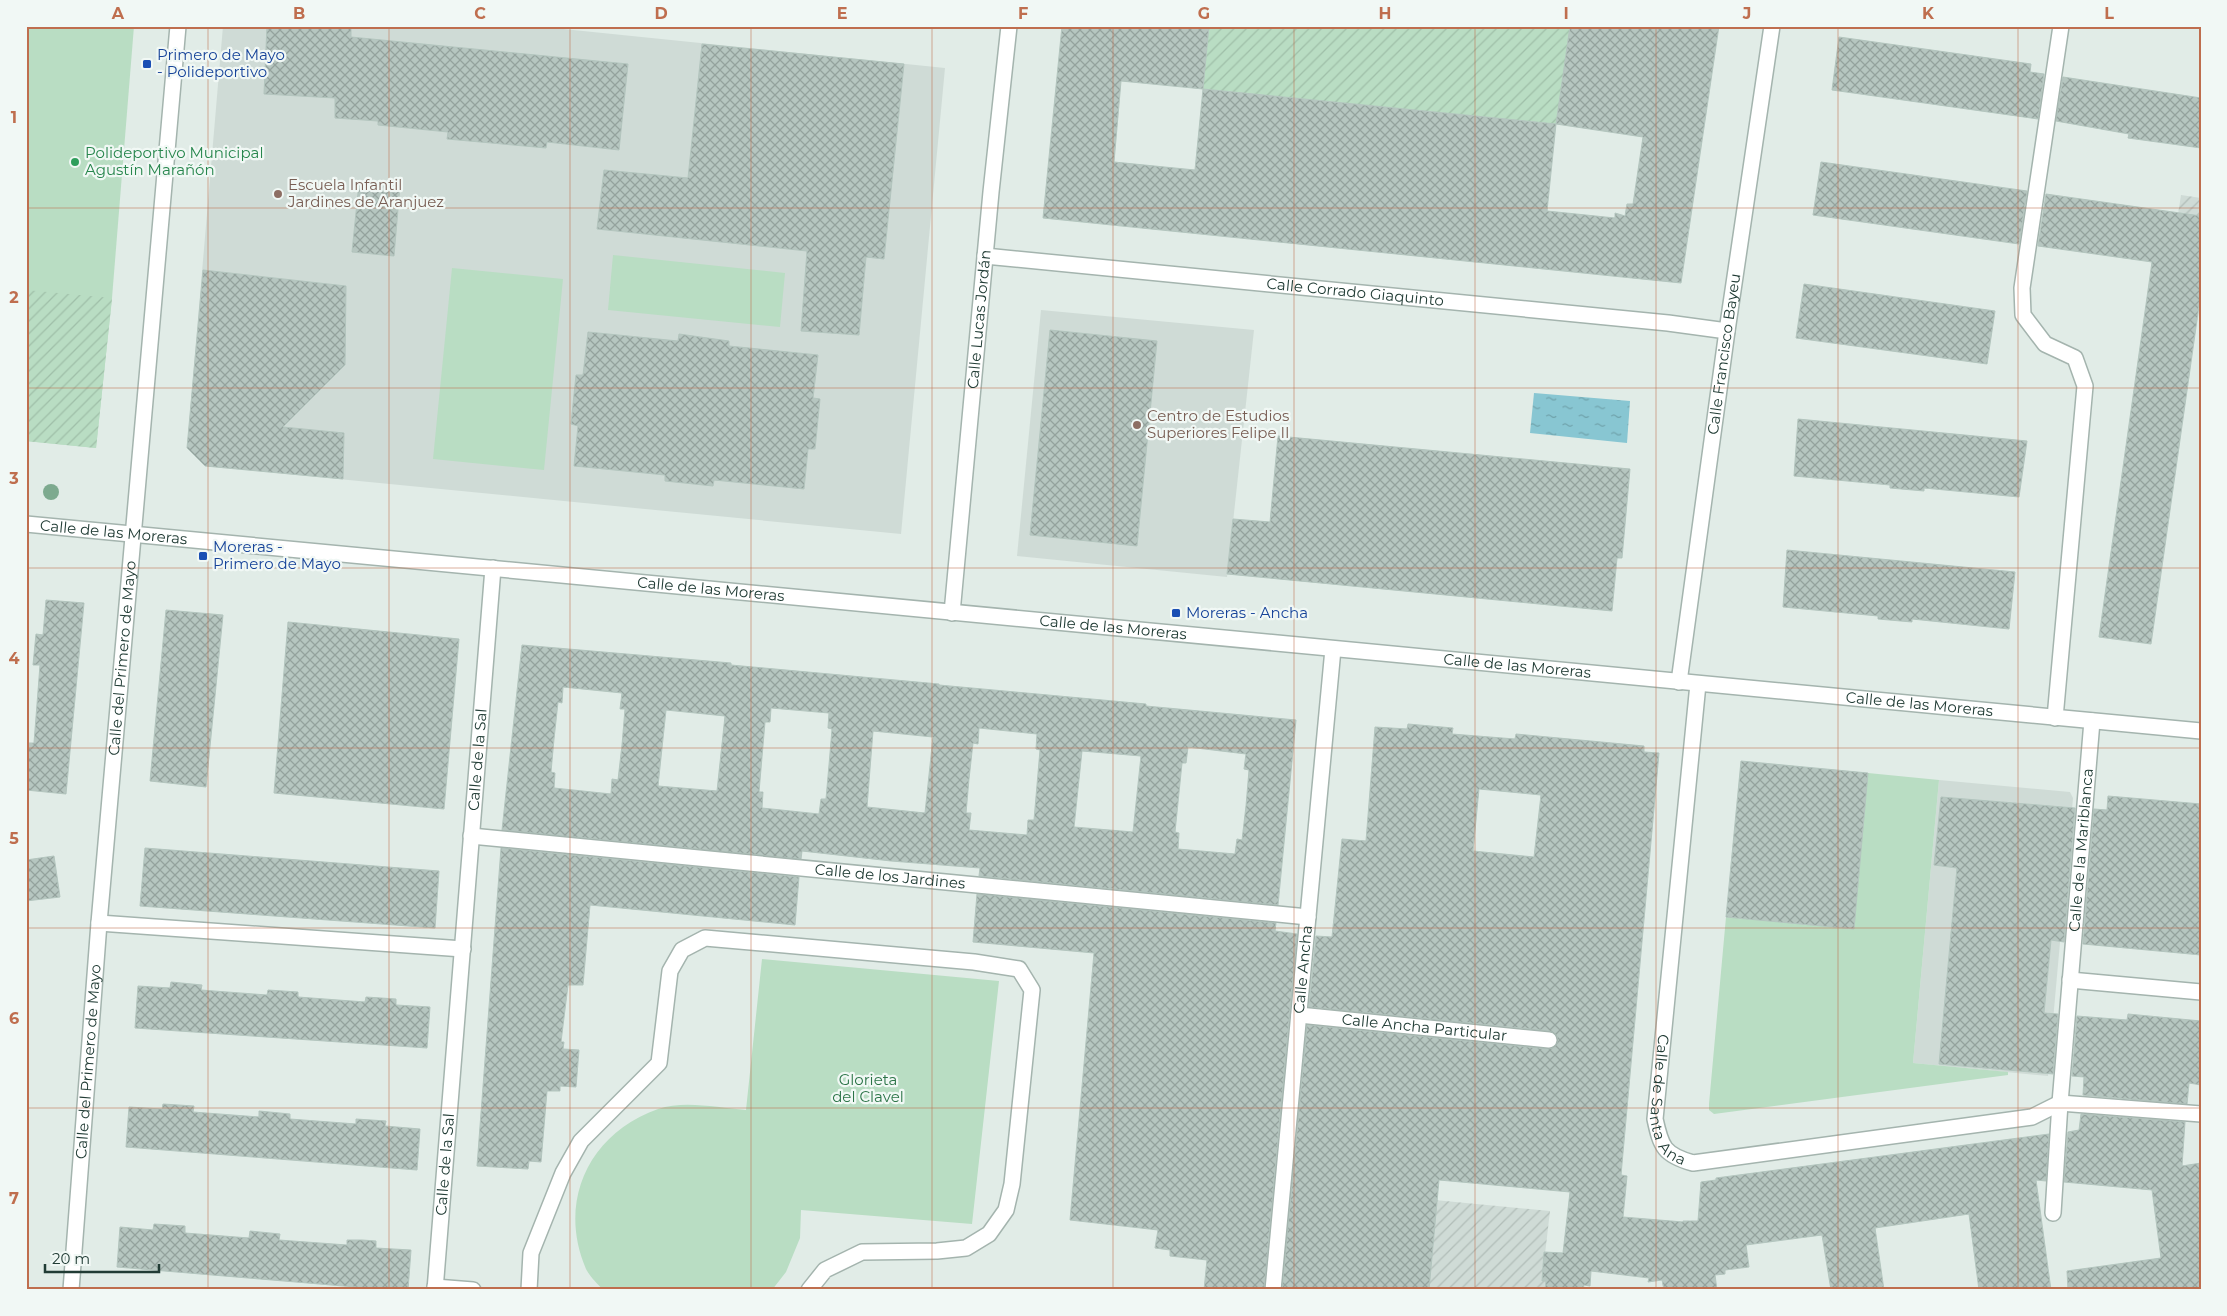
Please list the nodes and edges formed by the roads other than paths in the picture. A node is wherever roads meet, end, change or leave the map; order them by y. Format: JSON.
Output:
{"nodes":[{"id":1,"x":178,"y":26,"type":"edge"},
{"id":2,"x":1009,"y":26,"type":"edge"},
{"id":3,"x":1772,"y":26,"type":"edge"},
{"id":4,"x":2061,"y":26,"type":"edge"},
{"id":5,"x":985,"y":256,"type":"junction"},
{"id":6,"x":1727,"y":331,"type":"junction"},
{"id":7,"x":26,"y":524,"type":"edge"},
{"id":8,"x":134,"y":534,"type":"junction"},
{"id":9,"x":493,"y":568,"type":"junction"},
{"id":10,"x":952,"y":613,"type":"junction"},
{"id":11,"x":1333,"y":649,"type":"junction"},
{"id":12,"x":1679,"y":682,"type":"junction"},
{"id":13,"x":1698,"y":684,"type":"junction"},
{"id":14,"x":2055,"y":718,"type":"junction"},
{"id":15,"x":2092,"y":721,"type":"junction"},
{"id":16,"x":2201,"y":731,"type":"edge"},
{"id":17,"x":472,"y":836,"type":"junction"},
{"id":18,"x":1308,"y":917,"type":"junction"},
{"id":19,"x":99,"y":923,"type":"junction"},
{"id":20,"x":463,"y":949,"type":"junction"},
{"id":21,"x":2070,"y":980,"type":"junction"},
{"id":22,"x":2201,"y":992,"type":"edge"},
{"id":23,"x":1299,"y":1015,"type":"junction"},
{"id":24,"x":1549,"y":1040,"type":"dead end"},
{"id":25,"x":2060,"y":1103,"type":"junction"},
{"id":26,"x":2201,"y":1114,"type":"edge"},
{"id":27,"x":2053,"y":1213,"type":"dead end"},
{"id":28,"x":435,"y":1288,"type":"edge"},
{"id":29,"x":70,"y":1290,"type":"edge"},
{"id":30,"x":473,"y":1290,"type":"edge"},
{"id":31,"x":528,"y":1290,"type":"edge"},
{"id":32,"x":809,"y":1290,"type":"edge"},
{"id":33,"x":1273,"y":1290,"type":"edge"}],
"edges":[{"from":1,"to":8,"type":"street","name":"Calle del Primero de Mayo"},
{"from":2,"to":5,"type":"street","name":"Calle Lucas Jordán"},
{"from":3,"to":6,"type":"street","name":"Calle Francisco Bayeu"},
{"from":4,"to":14,"type":"street"},
{"from":5,"to":6,"type":"street","name":"Calle Corrado Giaquinto"},
{"from":5,"to":10,"type":"street","name":"Calle Lucas Jordán"},
{"from":6,"to":12,"type":"street","name":"Calle Francisco Bayeu"},
{"from":7,"to":8,"type":"street","name":"Calle de las Moreras"},
{"from":8,"to":9,"type":"street","name":"Calle de las Moreras"},
{"from":8,"to":19,"type":"street","name":"Calle del Primero de Mayo"},
{"from":9,"to":10,"type":"street","name":"Calle de las Moreras"},
{"from":9,"to":17,"type":"street","name":"Calle de la Sal"},
{"from":10,"to":11,"type":"street","name":"Calle de las Moreras"},
{"from":11,"to":12,"type":"street","name":"Calle de las Moreras"},
{"from":11,"to":18,"type":"street","name":"Calle Ancha"},
{"from":12,"to":13,"type":"street","name":"Calle de las Moreras"},
{"from":13,"to":14,"type":"street","name":"Calle de las Moreras"},
{"from":13,"to":25,"type":"street","name":"Calle de Santa Ana"},
{"from":14,"to":15,"type":"street","name":"Calle de las Moreras"},
{"from":15,"to":16,"type":"street","name":"Calle de las Moreras"},
{"from":15,"to":21,"type":"street","name":"Calle de la Mariblanca"},
{"from":17,"to":18,"type":"street","name":"Calle de los Jardines"},
{"from":17,"to":20,"type":"street","name":"Calle de la Sal"},
{"from":18,"to":23,"type":"street","name":"Calle Ancha"},
{"from":19,"to":20,"type":"street"},
{"from":19,"to":29,"type":"street","name":"Calle del Primero de Mayo"},
{"from":20,"to":28,"type":"street","name":"Calle de la Sal"},
{"from":21,"to":22,"type":"street"},
{"from":21,"to":25,"type":"street","name":"Calle de la Mariblanca"},
{"from":23,"to":24,"type":"street","name":"Calle Ancha Particular"},
{"from":23,"to":33,"type":"street","name":"Calle Ancha"},
{"from":25,"to":26,"type":"street"},
{"from":25,"to":27,"type":"street","name":"Calle de la Mariblanca"},
{"from":28,"to":30,"type":"street"},
{"from":31,"to":32,"type":"street"}]}
